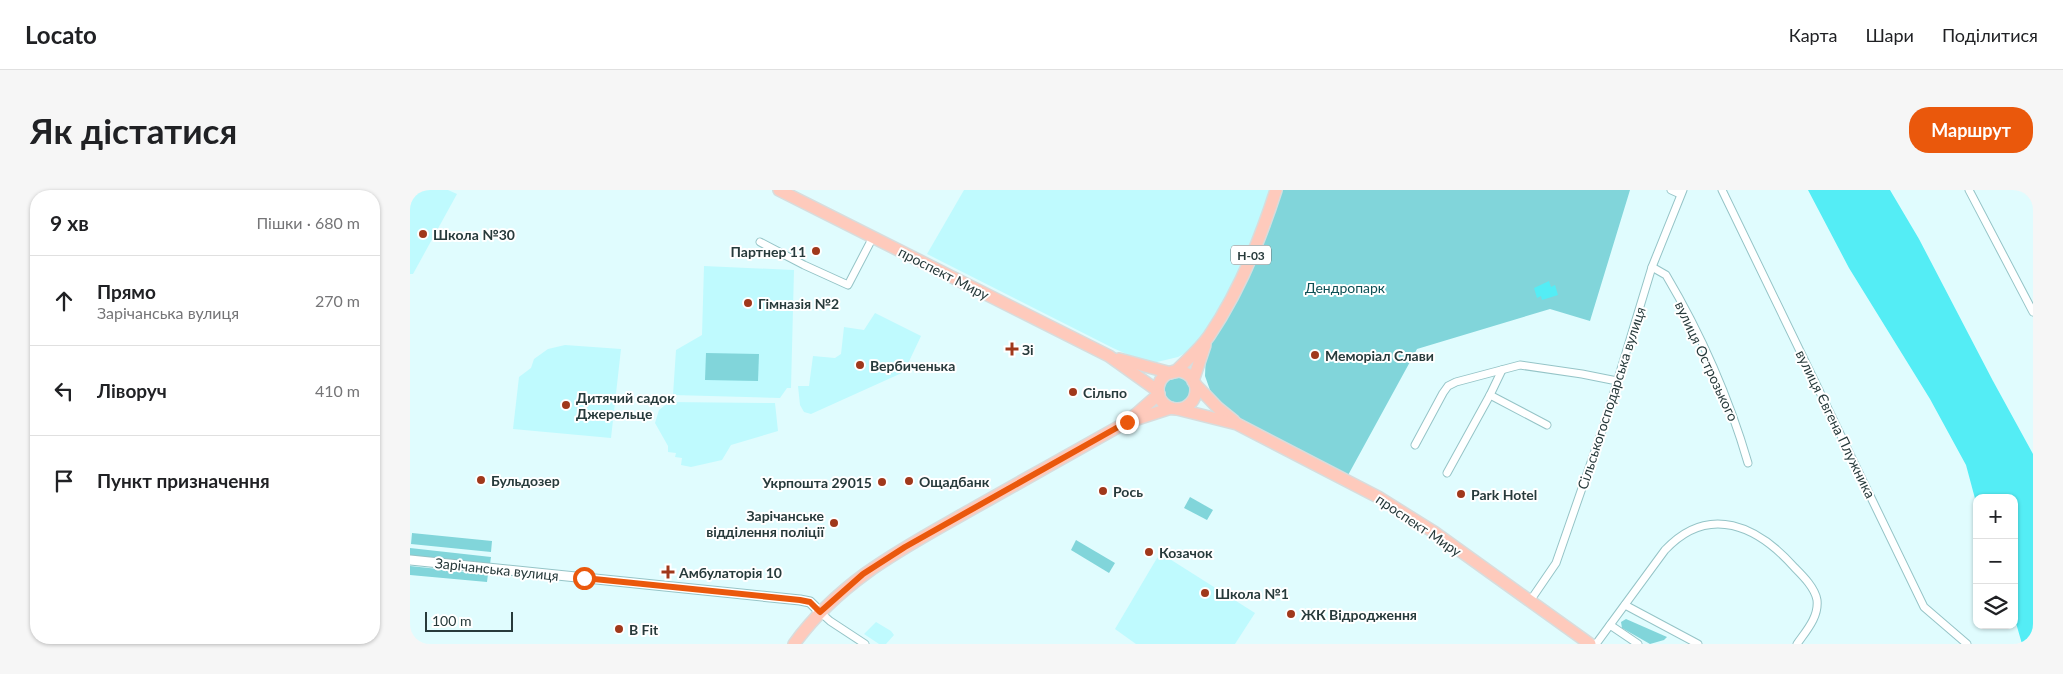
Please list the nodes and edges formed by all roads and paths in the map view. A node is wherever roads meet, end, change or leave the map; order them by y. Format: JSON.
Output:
{"nodes":[{"id":1,"x":780,"y":190,"type":"edge"},
{"id":2,"x":1276,"y":190,"type":"edge"},
{"id":3,"x":1671,"y":190,"type":"edge"},
{"id":4,"x":1722,"y":190,"type":"edge"},
{"id":5,"x":1969,"y":190,"type":"edge"},
{"id":6,"x":1681,"y":192,"type":"edge"},
{"id":7,"x":873,"y":237,"type":"junction"},
{"id":8,"x":760,"y":242,"type":"dead end"},
{"id":9,"x":1652,"y":267,"type":"junction"},
{"id":10,"x":2033,"y":312,"type":"edge"},
{"id":11,"x":1209,"y":336,"type":"junction"},
{"id":12,"x":1109,"y":356,"type":"junction"},
{"id":13,"x":1502,"y":370,"type":"junction"},
{"id":14,"x":1173,"y":372,"type":"junction"},
{"id":15,"x":1617,"y":381,"type":"junction"},
{"id":16,"x":1194,"y":382,"type":"junction"},
{"id":17,"x":1158,"y":393,"type":"junction"},
{"id":18,"x":1490,"y":395,"type":"junction"},
{"id":19,"x":1174,"y":409,"type":"junction"},
{"id":20,"x":1127,"y":422,"type":"junction"},
{"id":21,"x":1238,"y":424,"type":"junction"},
{"id":22,"x":1547,"y":425,"type":"dead end"},
{"id":23,"x":1415,"y":444,"type":"dead end"},
{"id":24,"x":1748,"y":463,"type":"dead end"},
{"id":25,"x":1447,"y":473,"type":"dead end"},
{"id":26,"x":410,"y":560,"type":"edge"},
{"id":27,"x":1530,"y":601,"type":"junction"},
{"id":28,"x":1625,"y":605,"type":"junction"},
{"id":29,"x":820,"y":612,"type":"junction"},
{"id":30,"x":1610,"y":625,"type":"junction"},
{"id":31,"x":794,"y":644,"type":"edge"},
{"id":32,"x":864,"y":644,"type":"edge"},
{"id":33,"x":1590,"y":644,"type":"edge"},
{"id":34,"x":1596,"y":644,"type":"edge"},
{"id":35,"x":1638,"y":644,"type":"edge"},
{"id":36,"x":1698,"y":644,"type":"edge"},
{"id":37,"x":1796,"y":644,"type":"edge"},
{"id":38,"x":1967,"y":644,"type":"edge"}],
"edges":[{"from":1,"to":7,"type":"main road","name":"проспект Миру"},
{"from":2,"to":11,"type":"main road","number":"Н-03"},
{"from":3,"to":6,"type":"street"},
{"from":4,"to":38,"type":"street","name":"вулиця Євгена Плужника"},
{"from":5,"to":10,"type":"street"},
{"from":6,"to":9,"type":"street","name":"Сільськогосподарська вулиця"},
{"from":7,"to":8,"type":"street"},
{"from":7,"to":12,"type":"main road","name":"проспект Миру"},
{"from":9,"to":15,"type":"street","name":"Сільськогосподарська вулиця"},
{"from":9,"to":24,"type":"street","name":"вулиця Острозького"},
{"from":11,"to":14,"type":"main road","number":"Н-03"},
{"from":11,"to":16,"type":"main road","number":"Н-03"},
{"from":12,"to":14,"type":"main road","name":"проспект Миру"},
{"from":12,"to":17,"type":"main road","name":"проспект Миру"},
{"from":13,"to":15,"type":"street"},
{"from":13,"to":18,"type":"street"},
{"from":13,"to":23,"type":"street"},
{"from":14,"to":16,"type":"main road"},
{"from":14,"to":17,"type":"main road","number":"Н-03"},
{"from":15,"to":27,"type":"street","name":"Сільськогосподарська вулиця"},
{"from":16,"to":19,"type":"main road","number":"Н-03"},
{"from":16,"to":21,"type":"main road","name":"проспект Миру"},
{"from":17,"to":19,"type":"main road"},
{"from":17,"to":20,"type":"main road","number":"Н-03"},
{"from":18,"to":22,"type":"street"},
{"from":18,"to":25,"type":"street"},
{"from":19,"to":20,"type":"main road","number":"Н-03"},
{"from":19,"to":21,"type":"main road","name":"проспект Миру"},
{"from":20,"to":29,"type":"main road","number":"Н-03"},
{"from":21,"to":27,"type":"main road","name":"проспект Миру"},
{"from":26,"to":29,"type":"street","name":"Зарічанська вулиця"},
{"from":27,"to":33,"type":"main road","name":"проспект Миру"},
{"from":28,"to":30,"type":"street"},
{"from":28,"to":36,"type":"street"},
{"from":28,"to":37,"type":"street"},
{"from":29,"to":31,"type":"main road","number":"Н-03"},
{"from":29,"to":32,"type":"street"},
{"from":30,"to":34,"type":"street"},
{"from":30,"to":35,"type":"street"}]}
